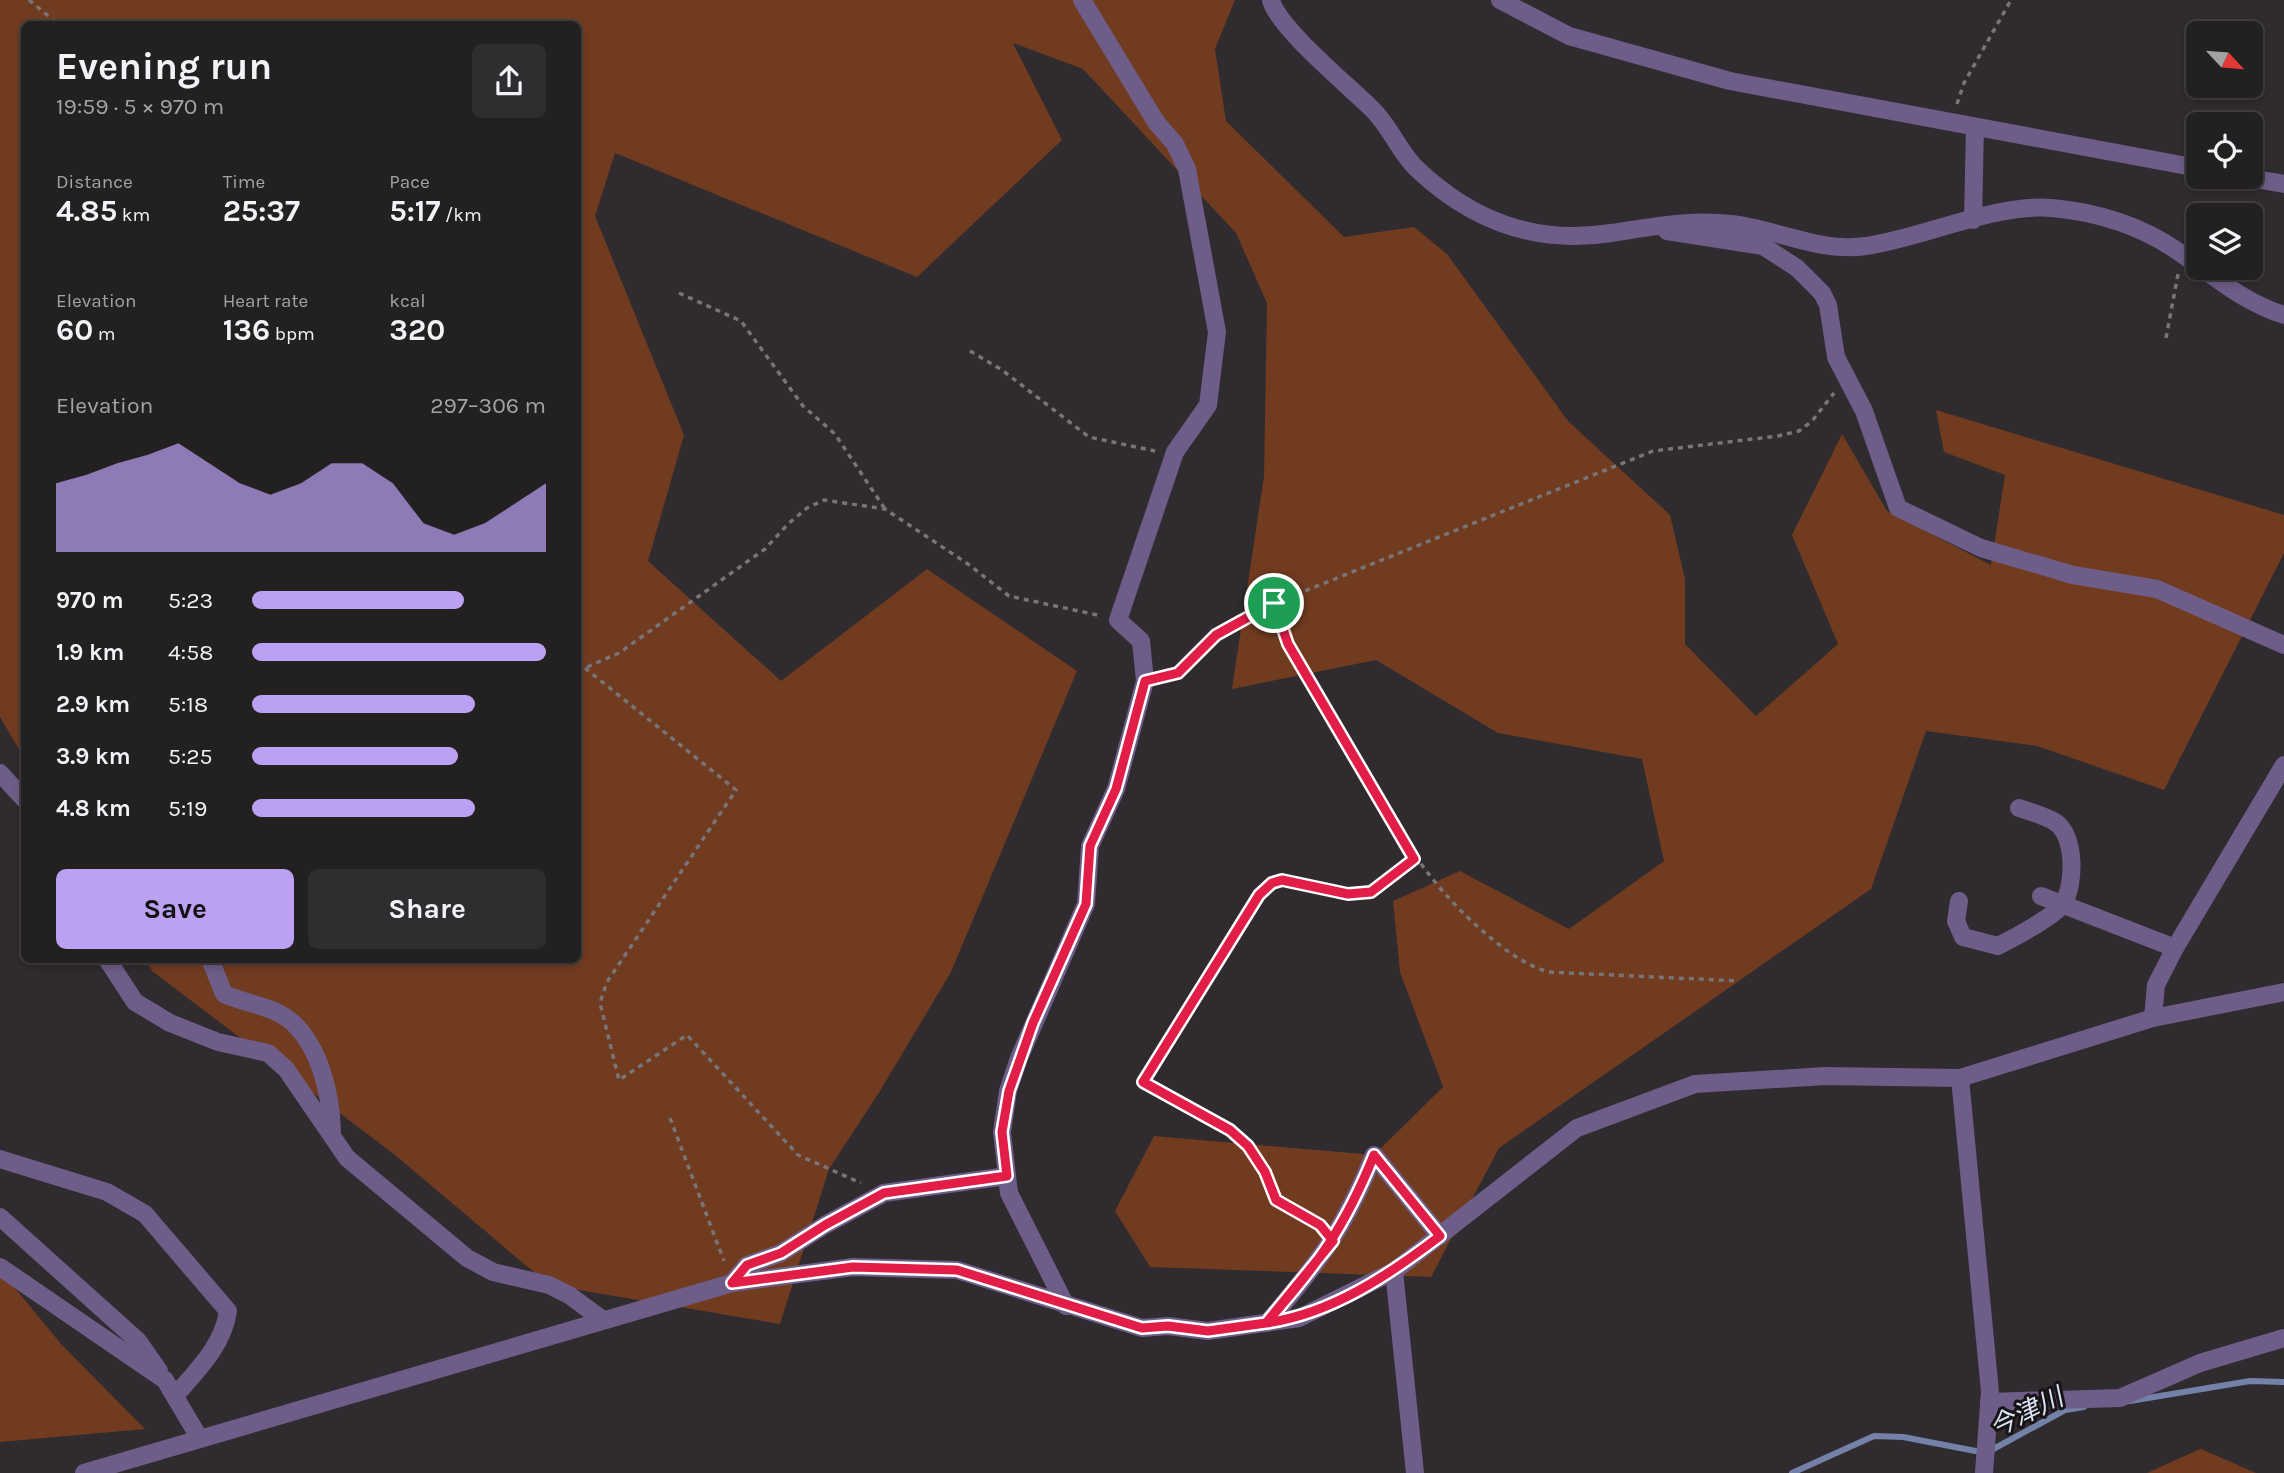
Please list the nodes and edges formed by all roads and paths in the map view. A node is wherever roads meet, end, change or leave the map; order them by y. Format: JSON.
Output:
{"nodes":[{"id":1,"x":29,"y":0,"type":"edge"},
{"id":2,"x":1082,"y":0,"type":"edge"},
{"id":3,"x":1271,"y":0,"type":"edge"},
{"id":4,"x":1500,"y":0,"type":"edge"},
{"id":5,"x":2011,"y":0,"type":"edge"},
{"id":6,"x":54,"y":21,"type":"edge"},
{"id":7,"x":1951,"y":122,"type":"junction"},
{"id":8,"x":1975,"y":127,"type":"junction"},
{"id":9,"x":2186,"y":166,"type":"edge"},
{"id":10,"x":2263,"y":180,"type":"edge"},
{"id":11,"x":2284,"y":184,"type":"edge"},
{"id":12,"x":1973,"y":220,"type":"junction"},
{"id":13,"x":1646,"y":226,"type":"junction"},
{"id":14,"x":2182,"y":255,"type":"junction"},
{"id":15,"x":679,"y":293,"type":"dead end"},
{"id":16,"x":2284,"y":315,"type":"edge"},
{"id":17,"x":2166,"y":338,"type":"dead end"},
{"id":18,"x":970,"y":351,"type":"dead end"},
{"id":19,"x":1845,"y":372,"type":"junction"},
{"id":20,"x":1175,"y":452,"type":"junction"},
{"id":21,"x":885,"y":509,"type":"junction"},
{"id":22,"x":1274,"y":603,"type":"junction"},
{"id":23,"x":1118,"y":620,"type":"junction"},
{"id":24,"x":2284,"y":645,"type":"edge"},
{"id":25,"x":585,"y":668,"type":"junction"},
{"id":26,"x":581,"y":670,"type":"edge"},
{"id":27,"x":1145,"y":681,"type":"junction"},
{"id":28,"x":2284,"y":765,"type":"edge"},
{"id":29,"x":0,"y":772,"type":"edge"},
{"id":30,"x":21,"y":796,"type":"edge"},
{"id":31,"x":2020,"y":808,"type":"dead end"},
{"id":32,"x":1414,"y":859,"type":"junction"},
{"id":33,"x":2041,"y":896,"type":"dead end"},
{"id":34,"x":1959,"y":901,"type":"dead end"},
{"id":35,"x":2063,"y":904,"type":"junction"},
{"id":36,"x":2175,"y":948,"type":"junction"},
{"id":37,"x":110,"y":963,"type":"edge"},
{"id":38,"x":212,"y":963,"type":"edge"},
{"id":39,"x":1740,"y":981,"type":"dead end"},
{"id":40,"x":2284,"y":992,"type":"edge"},
{"id":41,"x":2153,"y":1018,"type":"junction"},
{"id":42,"x":1960,"y":1078,"type":"junction"},
{"id":43,"x":670,"y":1118,"type":"dead end"},
{"id":44,"x":332,"y":1132,"type":"junction"},
{"id":45,"x":0,"y":1159,"type":"edge"},
{"id":46,"x":1007,"y":1176,"type":"junction"},
{"id":47,"x":884,"y":1193,"type":"junction"},
{"id":48,"x":0,"y":1217,"type":"edge"},
{"id":49,"x":1440,"y":1236,"type":"junction"},
{"id":50,"x":1333,"y":1241,"type":"junction"},
{"id":51,"x":0,"y":1267,"type":"edge"},
{"id":52,"x":1394,"y":1271,"type":"junction"},
{"id":53,"x":732,"y":1283,"type":"junction"},
{"id":54,"x":1066,"y":1306,"type":"junction"},
{"id":55,"x":603,"y":1320,"type":"junction"},
{"id":56,"x":1266,"y":1323,"type":"junction"},
{"id":57,"x":2284,"y":1338,"type":"edge"},
{"id":58,"x":165,"y":1380,"type":"junction"},
{"id":59,"x":174,"y":1396,"type":"junction"},
{"id":60,"x":1989,"y":1402,"type":"junction"},
{"id":61,"x":200,"y":1439,"type":"junction"},
{"id":62,"x":84,"y":1473,"type":"edge"},
{"id":63,"x":1415,"y":1473,"type":"edge"},
{"id":64,"x":1984,"y":1473,"type":"edge"}],
"edges":[{"from":1,"to":6,"type":"path"},
{"from":2,"to":20,"type":"street"},
{"from":3,"to":13,"type":"street"},
{"from":4,"to":7,"type":"street"},
{"from":5,"to":7,"type":"path"},
{"from":7,"to":8,"type":"street"},
{"from":8,"to":9,"type":"street"},
{"from":8,"to":12,"type":"street"},
{"from":10,"to":11,"type":"street"},
{"from":12,"to":13,"type":"street"},
{"from":12,"to":14,"type":"street"},
{"from":13,"to":19,"type":"street"},
{"from":14,"to":16,"type":"street"},
{"from":14,"to":17,"type":"path"},
{"from":15,"to":21,"type":"path"},
{"from":18,"to":20,"type":"path"},
{"from":19,"to":22,"type":"path"},
{"from":19,"to":24,"type":"street"},
{"from":20,"to":23,"type":"street"},
{"from":21,"to":23,"type":"path"},
{"from":21,"to":25,"type":"path"},
{"from":22,"to":27,"type":"path"},
{"from":22,"to":32,"type":"path"},
{"from":23,"to":27,"type":"street"},
{"from":25,"to":26,"type":"path"},
{"from":25,"to":47,"type":"path"},
{"from":27,"to":46,"type":"street"},
{"from":28,"to":36,"type":"street"},
{"from":29,"to":30,"type":"street"},
{"from":31,"to":35,"type":"street"},
{"from":32,"to":39,"type":"path"},
{"from":32,"to":50,"type":"path"},
{"from":33,"to":35,"type":"street"},
{"from":34,"to":35,"type":"street"},
{"from":35,"to":36,"type":"street"},
{"from":36,"to":41,"type":"street"},
{"from":37,"to":44,"type":"street"},
{"from":38,"to":44,"type":"street"},
{"from":40,"to":41,"type":"street"},
{"from":41,"to":42,"type":"street"},
{"from":42,"to":49,"type":"street"},
{"from":42,"to":60,"type":"street"},
{"from":43,"to":53,"type":"path"},
{"from":44,"to":55,"type":"street"},
{"from":45,"to":59,"type":"street"},
{"from":46,"to":47,"type":"street"},
{"from":46,"to":54,"type":"street"},
{"from":47,"to":53,"type":"street"},
{"from":48,"to":58,"type":"street"},
{"from":49,"to":50,"type":"street"},
{"from":49,"to":52,"type":"street"},
{"from":50,"to":56,"type":"street"},
{"from":51,"to":58,"type":"street"},
{"from":52,"to":56,"type":"street"},
{"from":52,"to":63,"type":"street"},
{"from":53,"to":54,"type":"street"},
{"from":53,"to":55,"type":"street"},
{"from":54,"to":56,"type":"street"},
{"from":55,"to":61,"type":"street"},
{"from":57,"to":60,"type":"street"},
{"from":58,"to":59,"type":"street"},
{"from":59,"to":61,"type":"street"},
{"from":60,"to":64,"type":"street"},
{"from":61,"to":62,"type":"street"}]}
